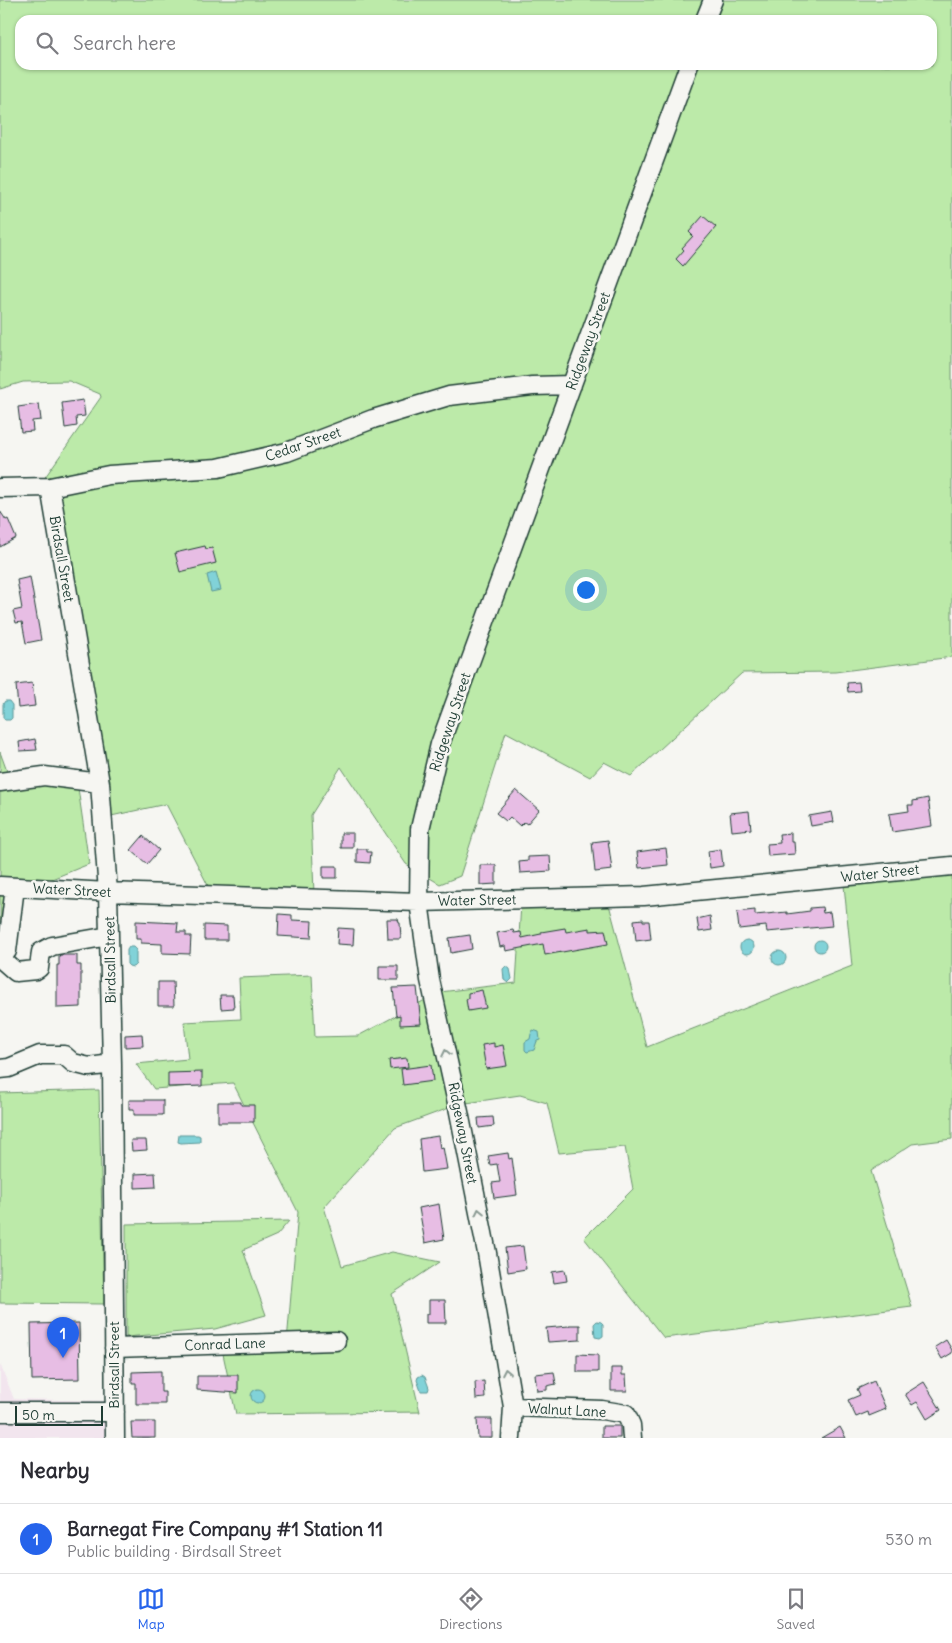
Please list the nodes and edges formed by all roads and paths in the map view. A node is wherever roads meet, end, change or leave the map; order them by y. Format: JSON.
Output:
{"nodes":[{"id":1,"x":713,"y":0,"type":"edge"},
{"id":2,"x":708,"y":15,"type":"edge"},
{"id":3,"x":687,"y":70,"type":"edge"},
{"id":4,"x":572,"y":385,"type":"junction"},
{"id":5,"x":50,"y":487,"type":"junction"},
{"id":6,"x":0,"y":488,"type":"edge"},
{"id":7,"x":0,"y":782,"type":"edge"},
{"id":8,"x":100,"y":783,"type":"junction"},
{"id":9,"x":952,"y":866,"type":"edge"},
{"id":10,"x":7,"y":887,"type":"edge"},
{"id":11,"x":108,"y":892,"type":"junction"},
{"id":12,"x":419,"y":902,"type":"junction"},
{"id":13,"x":109,"y":936,"type":"junction"},
{"id":14,"x":0,"y":958,"type":"edge"},
{"id":15,"x":112,"y":1064,"type":"junction"},
{"id":16,"x":0,"y":1069,"type":"edge"},
{"id":17,"x":336,"y":1341,"type":"dead end"},
{"id":18,"x":114,"y":1348,"type":"junction"},
{"id":19,"x":513,"y":1407,"type":"junction"},
{"id":20,"x":0,"y":1412,"type":"edge"},
{"id":21,"x":115,"y":1412,"type":"junction"},
{"id":22,"x":115,"y":1438,"type":"edge"},
{"id":23,"x":511,"y":1438,"type":"edge"},
{"id":24,"x":632,"y":1438,"type":"edge"}],
"edges":[{"from":1,"to":2,"type":"street"},
{"from":3,"to":4,"type":"street","name":"Ridgeway Street"},
{"from":4,"to":5,"type":"street","name":"Cedar Street"},
{"from":4,"to":12,"type":"street","name":"Ridgeway Street"},
{"from":5,"to":6,"type":"street","name":"Cedar Street"},
{"from":5,"to":8,"type":"street","name":"Birdsall Street"},
{"from":7,"to":8,"type":"street"},
{"from":8,"to":11,"type":"street","name":"Birdsall Street"},
{"from":9,"to":12,"type":"street","name":"Water Street"},
{"from":10,"to":11,"type":"street","name":"Water Street"},
{"from":10,"to":14,"type":"street"},
{"from":11,"to":12,"type":"street","name":"Water Street"},
{"from":11,"to":13,"type":"street","name":"Birdsall Street"},
{"from":19,"to":12,"type":"street","name":"Ridgeway Street","one_way":true},
{"from":13,"to":14,"type":"street"},
{"from":13,"to":15,"type":"street","name":"Birdsall Street"},
{"from":15,"to":16,"type":"street"},
{"from":15,"to":18,"type":"street","name":"Birdsall Street"},
{"from":17,"to":18,"type":"street","name":"Conrad Lane"},
{"from":18,"to":21,"type":"street","name":"Birdsall Street"},
{"from":19,"to":23,"type":"street","name":"Ridgeway Street"},
{"from":19,"to":24,"type":"street","name":"Walnut Lane"},
{"from":20,"to":21,"type":"street"},
{"from":21,"to":22,"type":"street","name":"Birdsall Street"}]}
